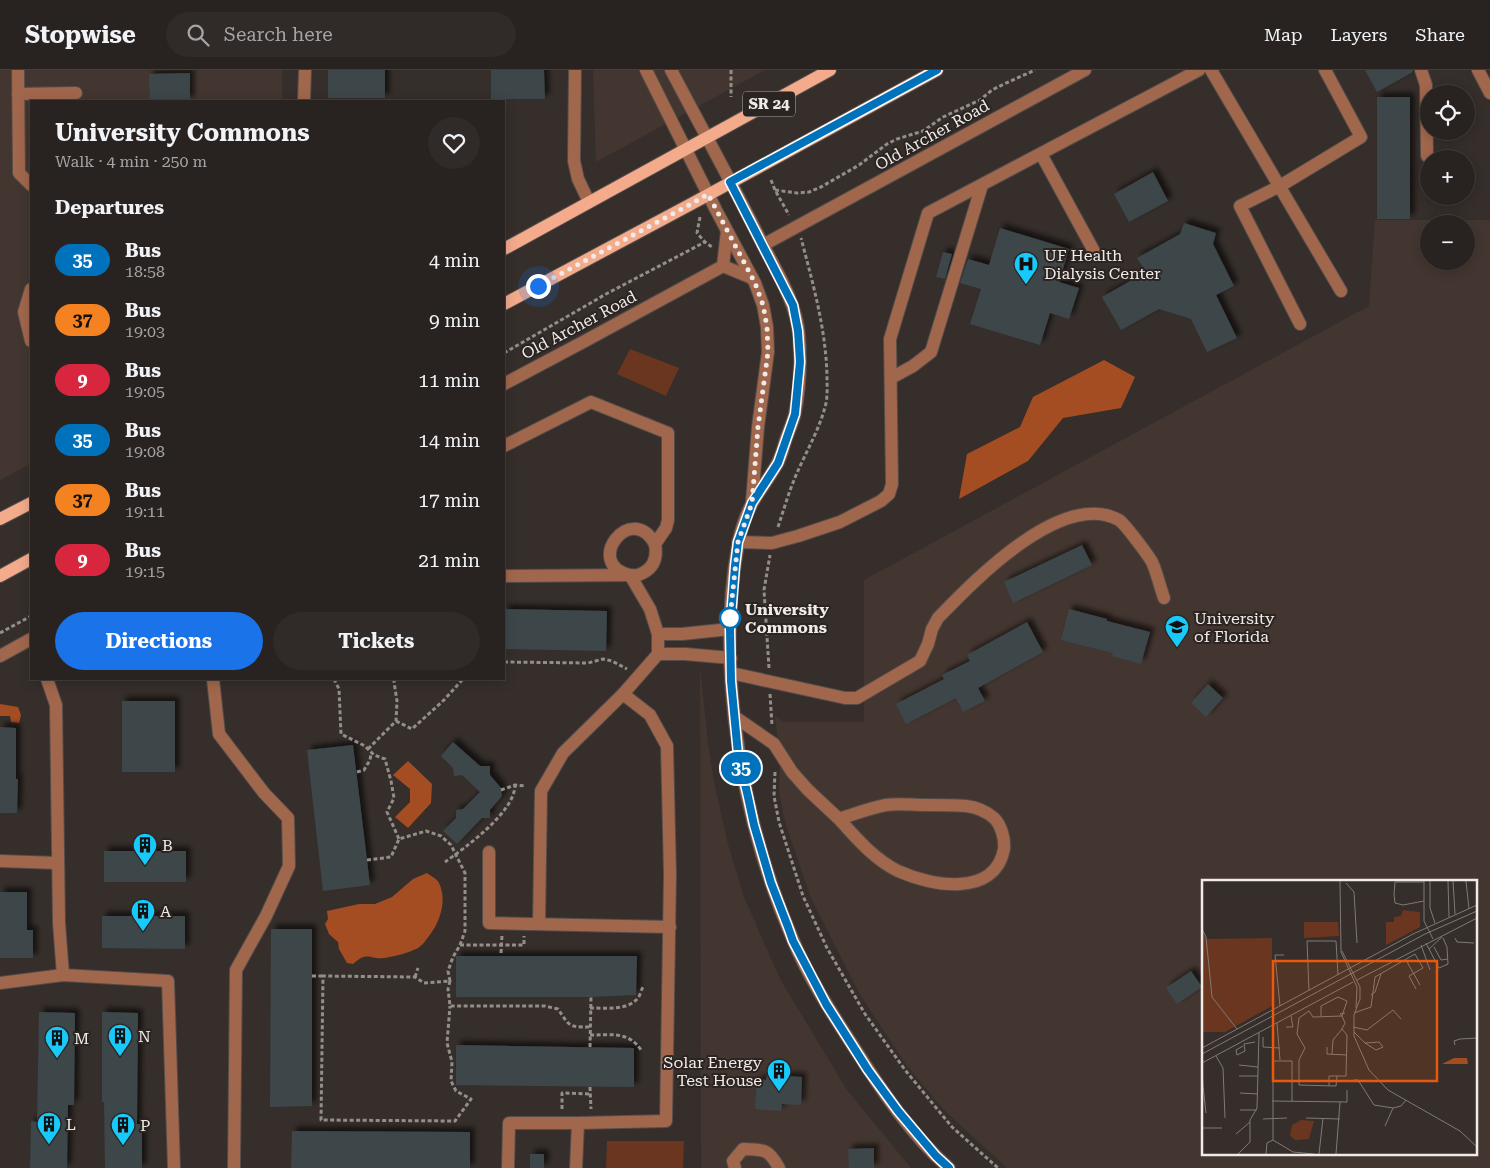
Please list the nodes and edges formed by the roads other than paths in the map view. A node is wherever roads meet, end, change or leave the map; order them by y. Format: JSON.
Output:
{"nodes":[{"id":1,"x":18,"y":70,"type":"edge"},
{"id":2,"x":305,"y":70,"type":"edge"},
{"id":3,"x":575,"y":70,"type":"edge"},
{"id":4,"x":646,"y":70,"type":"edge"},
{"id":5,"x":671,"y":70,"type":"edge"},
{"id":6,"x":830,"y":70,"type":"edge"},
{"id":7,"x":936,"y":70,"type":"edge"},
{"id":8,"x":1085,"y":70,"type":"edge"},
{"id":9,"x":1199,"y":70,"type":"edge"},
{"id":10,"x":1211,"y":70,"type":"edge"},
{"id":11,"x":1325,"y":70,"type":"edge"},
{"id":12,"x":1421,"y":70,"type":"edge"},
{"id":13,"x":1478,"y":70,"type":"edge"},
{"id":14,"x":1489,"y":88,"type":"edge"},
{"id":15,"x":76,"y":93,"type":"dead end"},
{"id":16,"x":18,"y":94,"type":"junction"},
{"id":17,"x":304,"y":100,"type":"edge"},
{"id":18,"x":707,"y":138,"type":"junction"},
{"id":19,"x":686,"y":149,"type":"junction"},
{"id":20,"x":1427,"y":150,"type":"edge"},
{"id":21,"x":1041,"y":154,"type":"junction"},
{"id":22,"x":730,"y":182,"type":"junction"},
{"id":23,"x":30,"y":184,"type":"edge"},
{"id":24,"x":982,"y":185,"type":"junction"},
{"id":25,"x":1280,"y":186,"type":"junction"},
{"id":26,"x":708,"y":194,"type":"junction"},
{"id":27,"x":589,"y":202,"type":"junction"},
{"id":28,"x":727,"y":231,"type":"junction"},
{"id":29,"x":763,"y":245,"type":"junction"},
{"id":30,"x":505,"y":248,"type":"edge"},
{"id":31,"x":1095,"y":254,"type":"dead end"},
{"id":32,"x":722,"y":266,"type":"junction"},
{"id":33,"x":752,"y":278,"type":"junction"},
{"id":34,"x":1341,"y":291,"type":"dead end"},
{"id":35,"x":30,"y":292,"type":"edge"},
{"id":36,"x":505,"y":303,"type":"edge"},
{"id":37,"x":1300,"y":324,"type":"dead end"},
{"id":38,"x":30,"y":337,"type":"edge"},
{"id":39,"x":891,"y":378,"type":"junction"},
{"id":40,"x":505,"y":383,"type":"edge"},
{"id":41,"x":505,"y":445,"type":"edge"},
{"id":42,"x":752,"y":503,"type":"junction"},
{"id":43,"x":30,"y":504,"type":"edge"},
{"id":44,"x":0,"y":520,"type":"edge"},
{"id":45,"x":738,"y":542,"type":"junction"},
{"id":46,"x":655,"y":544,"type":"junction"},
{"id":47,"x":30,"y":560,"type":"edge"},
{"id":48,"x":0,"y":576,"type":"edge"},
{"id":49,"x":505,"y":576,"type":"edge"},
{"id":50,"x":630,"y":576,"type":"junction"},
{"id":51,"x":1164,"y":598,"type":"dead end"},
{"id":52,"x":730,"y":629,"type":"junction"},
{"id":53,"x":658,"y":634,"type":"junction"},
{"id":54,"x":30,"y":640,"type":"edge"},
{"id":55,"x":658,"y":654,"type":"junction"},
{"id":56,"x":0,"y":656,"type":"edge"},
{"id":57,"x":730,"y":658,"type":"junction"},
{"id":58,"x":731,"y":673,"type":"junction"},
{"id":59,"x":47,"y":680,"type":"edge"},
{"id":60,"x":213,"y":680,"type":"edge"},
{"id":61,"x":623,"y":694,"type":"junction"},
{"id":62,"x":735,"y":717,"type":"junction"},
{"id":63,"x":839,"y":818,"type":"junction"},
{"id":64,"x":488,"y":852,"type":"dead end"},
{"id":65,"x":0,"y":861,"type":"edge"},
{"id":66,"x":58,"y":863,"type":"junction"},
{"id":67,"x":539,"y":924,"type":"junction"},
{"id":68,"x":670,"y":927,"type":"junction"},
{"id":69,"x":63,"y":975,"type":"junction"},
{"id":70,"x":0,"y":983,"type":"edge"},
{"id":71,"x":578,"y":1123,"type":"junction"},
{"id":72,"x":174,"y":1168,"type":"edge"},
{"id":73,"x":234,"y":1168,"type":"edge"},
{"id":74,"x":508,"y":1168,"type":"edge"},
{"id":75,"x":576,"y":1168,"type":"edge"},
{"id":76,"x":735,"y":1168,"type":"edge"},
{"id":77,"x":779,"y":1168,"type":"edge"},
{"id":78,"x":949,"y":1168,"type":"edge"}],
"edges":[{"from":1,"to":16,"type":"street"},
{"from":2,"to":17,"type":"street"},
{"from":3,"to":27,"type":"street"},
{"from":4,"to":19,"type":"street"},
{"from":5,"to":18,"type":"street"},
{"from":6,"to":18,"type":"main road","number":"SR 24"},
{"from":7,"to":22,"type":"main road"},
{"from":8,"to":29,"type":"street","name":"Old Archer Road"},
{"from":9,"to":21,"type":"street"},
{"from":10,"to":25,"type":"street"},
{"from":11,"to":25,"type":"street"},
{"from":12,"to":20,"type":"street"},
{"from":13,"to":14,"type":"street"},
{"from":15,"to":16,"type":"street"},
{"from":16,"to":23,"type":"street"},
{"from":18,"to":19,"type":"main road","number":"SR 24"},
{"from":18,"to":22,"type":"street"},
{"from":19,"to":26,"type":"street"},
{"from":19,"to":27,"type":"main road","number":"SR 24"},
{"from":21,"to":24,"type":"street"},
{"from":21,"to":31,"type":"street"},
{"from":22,"to":26,"type":"main road"},
{"from":22,"to":29,"type":"street"},
{"from":24,"to":39,"type":"street"},
{"from":24,"to":39,"type":"street"},
{"from":25,"to":34,"type":"street"},
{"from":25,"to":37,"type":"street"},
{"from":26,"to":28,"type":"street"},
{"from":26,"to":36,"type":"main road"},
{"from":27,"to":30,"type":"main road","number":"SR 24"},
{"from":28,"to":32,"type":"street"},
{"from":28,"to":33,"type":"street"},
{"from":29,"to":42,"type":"street"},
{"from":32,"to":33,"type":"street"},
{"from":32,"to":40,"type":"street","name":"Old Archer Road"},
{"from":33,"to":42,"type":"street"},
{"from":35,"to":38,"type":"street"},
{"from":39,"to":45,"type":"street"},
{"from":41,"to":46,"type":"street"},
{"from":42,"to":45,"type":"street"},
{"from":43,"to":44,"type":"main road"},
{"from":45,"to":52,"type":"street"},
{"from":46,"to":50,"type":"street"},
{"from":46,"to":50,"type":"street"},
{"from":47,"to":48,"type":"main road"},
{"from":49,"to":50,"type":"street"},
{"from":50,"to":53,"type":"street"},
{"from":51,"to":58,"type":"street"},
{"from":52,"to":53,"type":"street"},
{"from":52,"to":57,"type":"street"},
{"from":53,"to":55,"type":"street"},
{"from":54,"to":56,"type":"street"},
{"from":55,"to":57,"type":"street"},
{"from":55,"to":61,"type":"street"},
{"from":57,"to":58,"type":"street"},
{"from":58,"to":62,"type":"street"},
{"from":59,"to":66,"type":"street"},
{"from":60,"to":73,"type":"street"},
{"from":61,"to":67,"type":"street"},
{"from":61,"to":68,"type":"street"},
{"from":62,"to":63,"type":"street"},
{"from":62,"to":78,"type":"street"},
{"from":63,"to":63,"type":"street"},
{"from":64,"to":67,"type":"street"},
{"from":65,"to":66,"type":"street"},
{"from":66,"to":69,"type":"street"},
{"from":67,"to":68,"type":"street"},
{"from":68,"to":71,"type":"street"},
{"from":69,"to":70,"type":"street"},
{"from":69,"to":72,"type":"street"},
{"from":71,"to":74,"type":"street"},
{"from":71,"to":75,"type":"street"},
{"from":76,"to":77,"type":"street"}]}
